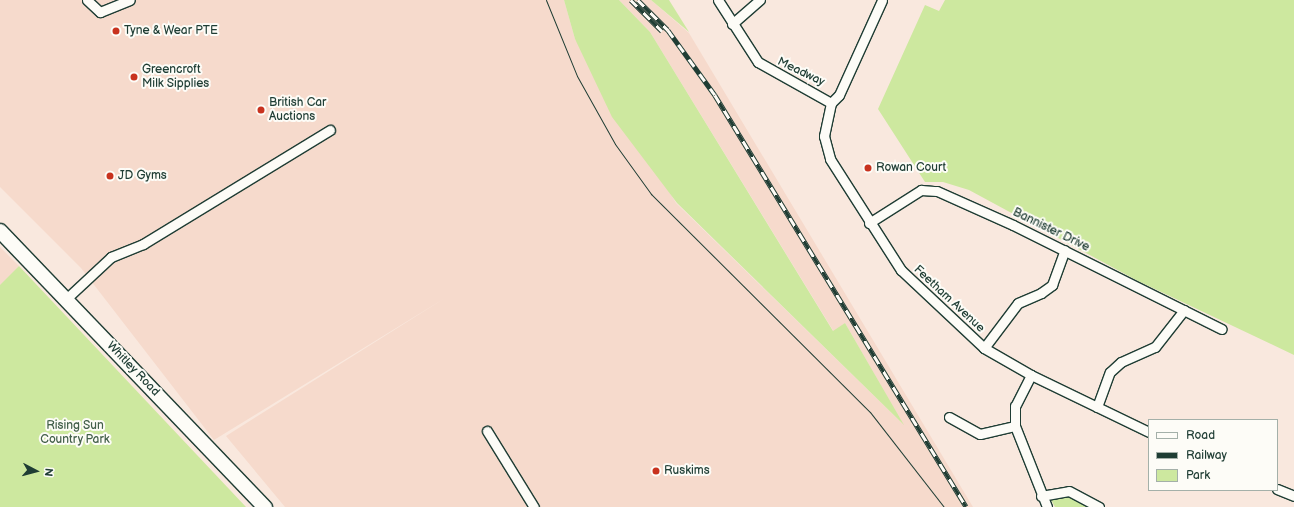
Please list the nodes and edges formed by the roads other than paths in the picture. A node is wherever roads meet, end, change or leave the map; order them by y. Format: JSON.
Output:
{"nodes":[{"id":1,"x":87,"y":0,"type":"edge"},
{"id":2,"x":130,"y":0,"type":"edge"},
{"id":3,"x":718,"y":0,"type":"edge"},
{"id":4,"x":760,"y":0,"type":"edge"},
{"id":5,"x":882,"y":0,"type":"edge"},
{"id":6,"x":732,"y":24,"type":"junction"},
{"id":7,"x":831,"y":103,"type":"junction"},
{"id":8,"x":330,"y":130,"type":"dead end"},
{"id":9,"x":869,"y":223,"type":"junction"},
{"id":10,"x":0,"y":231,"type":"edge"},
{"id":11,"x":1065,"y":250,"type":"junction"},
{"id":12,"x":66,"y":299,"type":"junction"},
{"id":13,"x":1184,"y":310,"type":"junction"},
{"id":14,"x":1222,"y":329,"type":"dead end"},
{"id":15,"x":984,"y":348,"type":"junction"},
{"id":16,"x":1031,"y":375,"type":"junction"},
{"id":17,"x":1097,"y":407,"type":"junction"},
{"id":18,"x":949,"y":416,"type":"dead end"},
{"id":19,"x":1015,"y":426,"type":"junction"},
{"id":20,"x":486,"y":431,"type":"dead end"},
{"id":21,"x":1148,"y":432,"type":"edge"},
{"id":22,"x":1278,"y":489,"type":"edge"},
{"id":23,"x":1041,"y":496,"type":"junction"},
{"id":24,"x":1294,"y":496,"type":"edge"},
{"id":25,"x":265,"y":507,"type":"edge"},
{"id":26,"x":534,"y":507,"type":"edge"},
{"id":27,"x":1047,"y":507,"type":"edge"},
{"id":28,"x":1098,"y":507,"type":"edge"}],
"edges":[{"from":1,"to":2,"type":"street"},
{"from":3,"to":6,"type":"street","name":"Meadway"},
{"from":4,"to":6,"type":"street"},
{"from":5,"to":7,"type":"street"},
{"from":6,"to":7,"type":"street","name":"Meadway"},
{"from":7,"to":9,"type":"street","name":"Feetham Avenue"},
{"from":8,"to":12,"type":"street"},
{"from":9,"to":11,"type":"street","name":"Bannister Drive"},
{"from":9,"to":15,"type":"street","name":"Feetham Avenue"},
{"from":10,"to":12,"type":"main road","name":"Whitley Road"},
{"from":11,"to":13,"type":"street","name":"Bannister Drive"},
{"from":11,"to":15,"type":"street"},
{"from":12,"to":25,"type":"main road","name":"Whitley Road"},
{"from":13,"to":14,"type":"street","name":"Bannister Drive"},
{"from":13,"to":17,"type":"street"},
{"from":15,"to":16,"type":"street","name":"Feetham Avenue"},
{"from":16,"to":17,"type":"street","name":"Feetham Avenue"},
{"from":16,"to":19,"type":"street"},
{"from":17,"to":21,"type":"street","name":"Feetham Avenue"},
{"from":18,"to":19,"type":"street"},
{"from":19,"to":23,"type":"street"},
{"from":20,"to":26,"type":"street"},
{"from":22,"to":24,"type":"street"},
{"from":23,"to":27,"type":"street"},
{"from":23,"to":28,"type":"street"}]}
